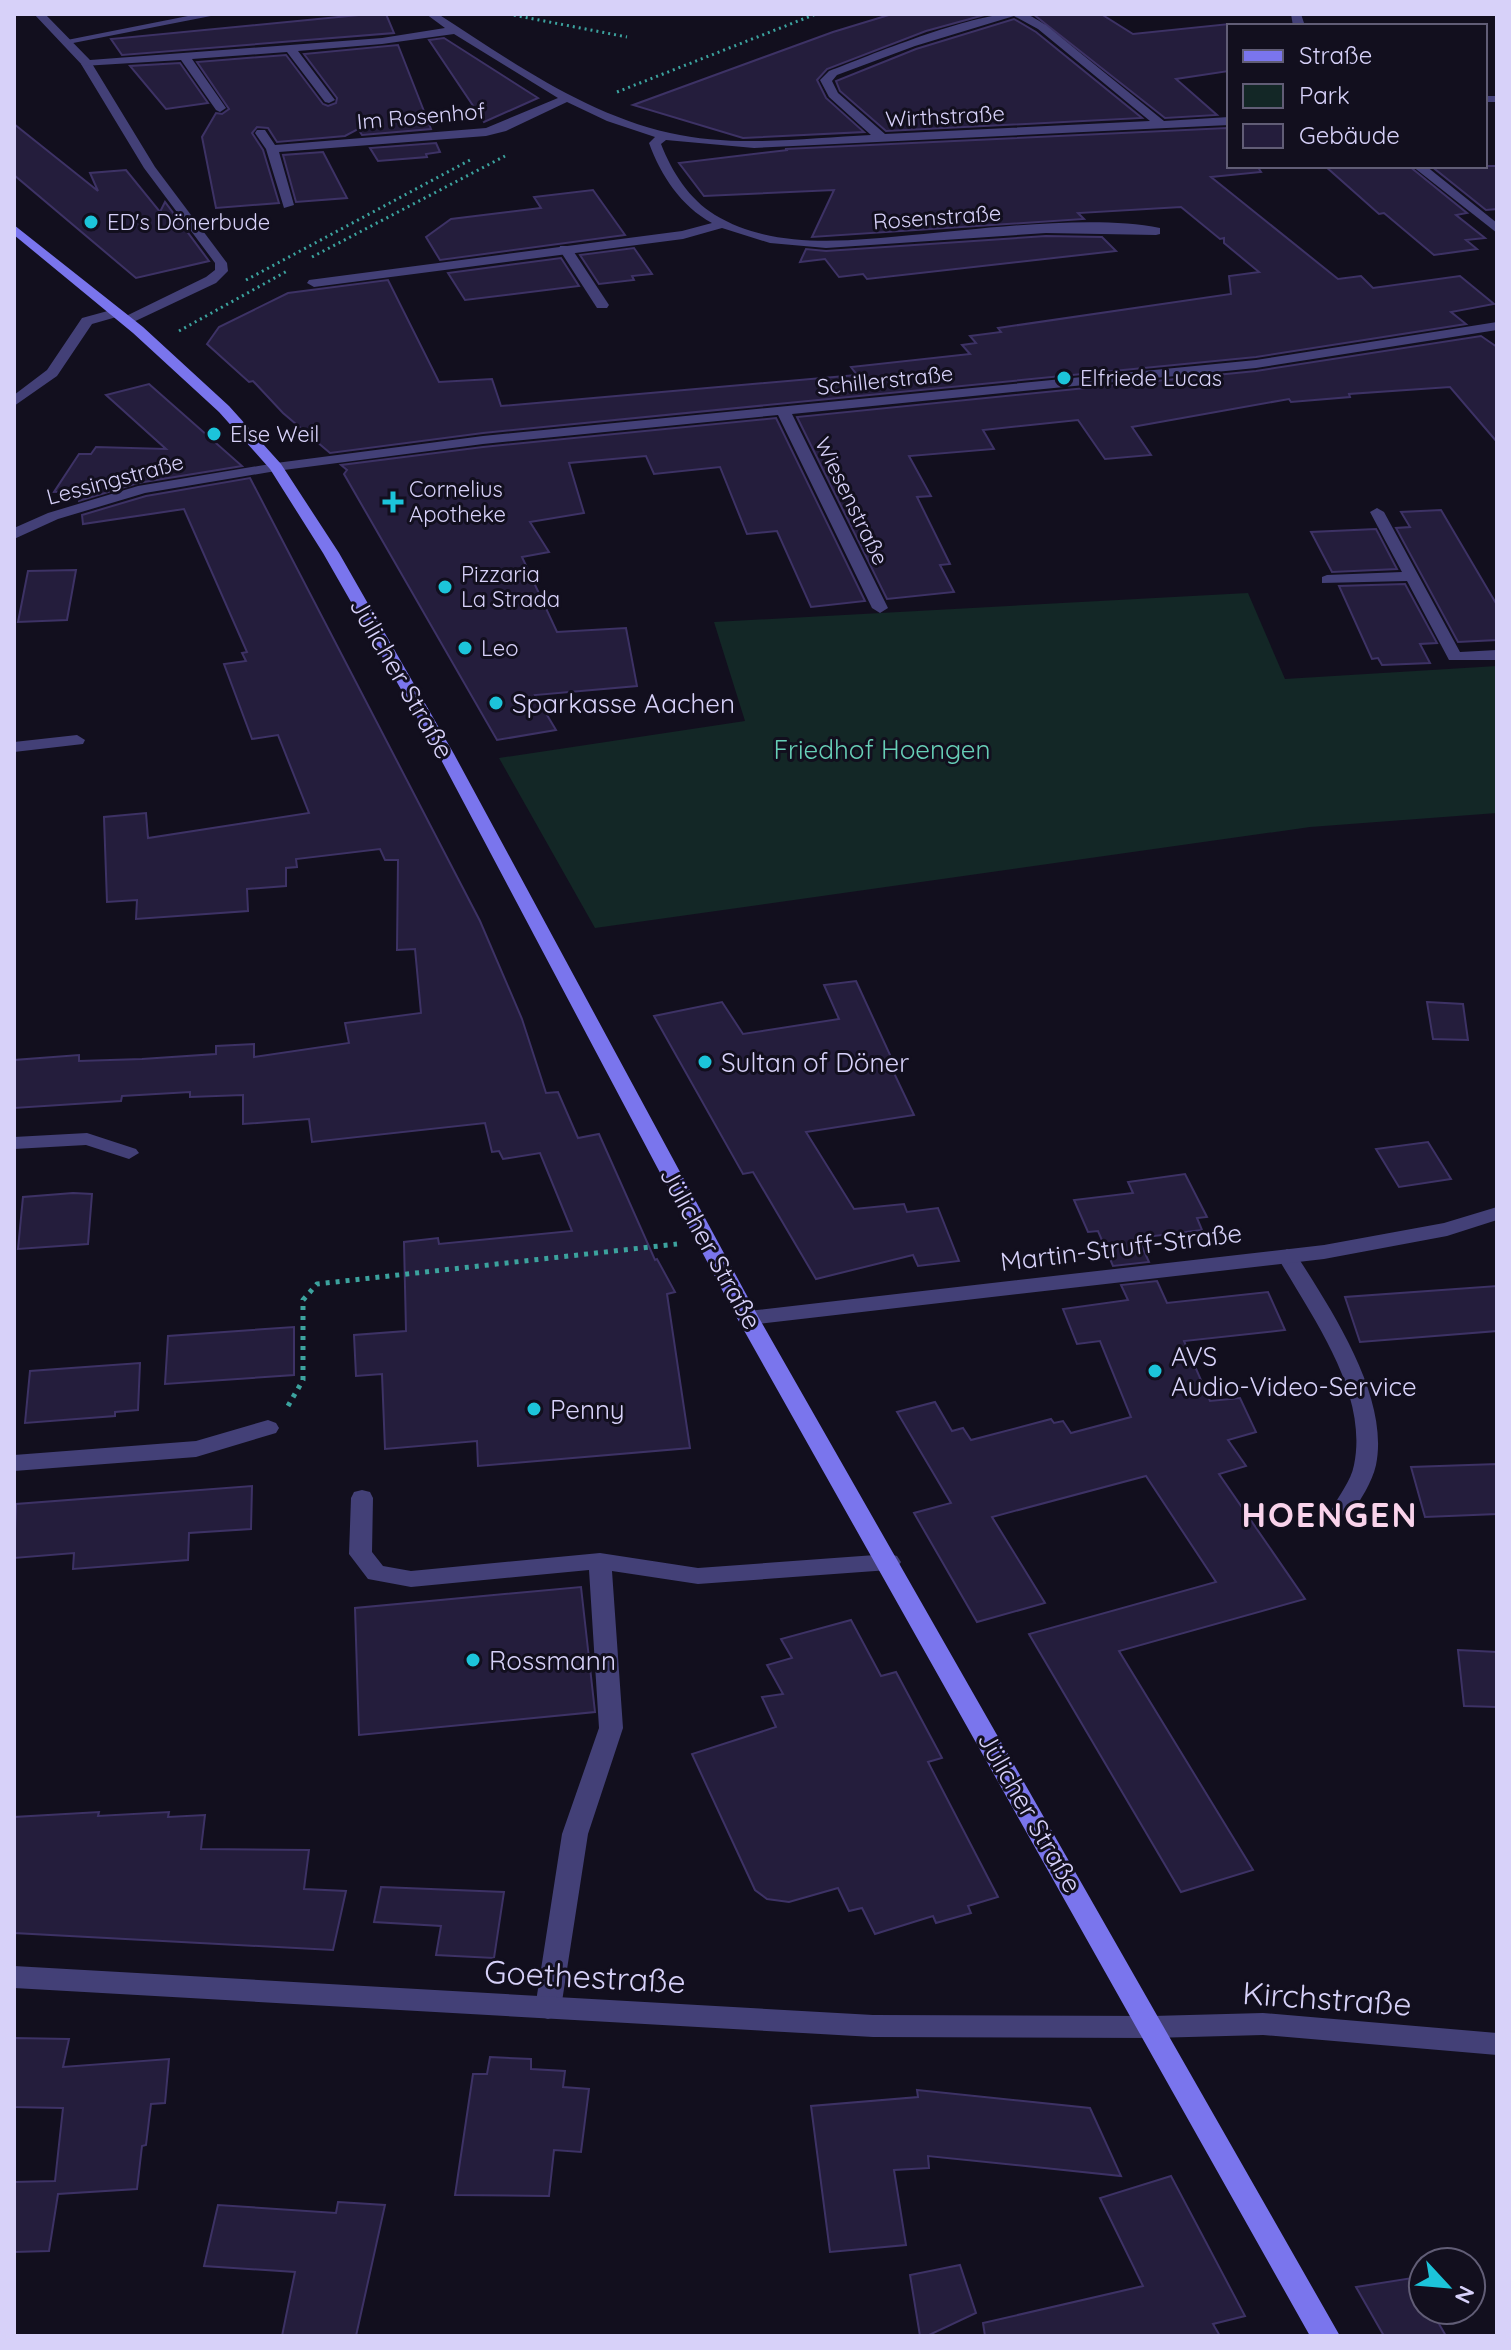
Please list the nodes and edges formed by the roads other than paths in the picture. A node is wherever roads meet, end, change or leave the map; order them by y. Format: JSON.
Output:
{"nodes":[{"id":1,"x":39,"y":14,"type":"edge"},
{"id":2,"x":216,"y":14,"type":"edge"},
{"id":3,"x":431,"y":14,"type":"edge"},
{"id":4,"x":1011,"y":14,"type":"edge"},
{"id":5,"x":1018,"y":14,"type":"edge"},
{"id":6,"x":456,"y":30,"type":"junction"},
{"id":7,"x":68,"y":41,"type":"junction"},
{"id":8,"x":291,"y":49,"type":"junction"},
{"id":9,"x":184,"y":56,"type":"junction"},
{"id":10,"x":87,"y":64,"type":"junction"},
{"id":11,"x":567,"y":98,"type":"junction"},
{"id":12,"x":329,"y":100,"type":"dead end"},
{"id":13,"x":220,"y":108,"type":"dead end"},
{"id":14,"x":1227,"y":121,"type":"edge"},
{"id":15,"x":1162,"y":125,"type":"junction"},
{"id":16,"x":261,"y":133,"type":"dead end"},
{"id":17,"x":664,"y":135,"type":"junction"},
{"id":18,"x":883,"y":139,"type":"junction"},
{"id":19,"x":272,"y":149,"type":"junction"},
{"id":20,"x":1421,"y":168,"type":"edge"},
{"id":21,"x":288,"y":205,"type":"dead end"},
{"id":22,"x":722,"y":224,"type":"junction"},
{"id":23,"x":14,"y":229,"type":"edge"},
{"id":24,"x":1497,"y":229,"type":"edge"},
{"id":25,"x":1156,"y":231,"type":"dead end"},
{"id":26,"x":565,"y":249,"type":"junction"},
{"id":27,"x":314,"y":283,"type":"dead end"},
{"id":28,"x":602,"y":305,"type":"dead end"},
{"id":29,"x":121,"y":317,"type":"junction"},
{"id":30,"x":1497,"y":326,"type":"edge"},
{"id":31,"x":14,"y":402,"type":"edge"},
{"id":32,"x":784,"y":412,"type":"junction"},
{"id":33,"x":276,"y":467,"type":"junction"},
{"id":34,"x":1377,"y":512,"type":"dead end"},
{"id":35,"x":14,"y":534,"type":"edge"},
{"id":36,"x":1412,"y":576,"type":"junction"},
{"id":37,"x":1327,"y":580,"type":"dead end"},
{"id":38,"x":880,"y":608,"type":"dead end"},
{"id":39,"x":1497,"y":655,"type":"edge"},
{"id":40,"x":77,"y":740,"type":"dead end"},
{"id":41,"x":14,"y":747,"type":"edge"},
{"id":42,"x":14,"y":1143,"type":"edge"},
{"id":43,"x":129,"y":1153,"type":"dead end"},
{"id":44,"x":1497,"y":1213,"type":"edge"},
{"id":45,"x":1287,"y":1256,"type":"junction"},
{"id":46,"x":748,"y":1318,"type":"junction"},
{"id":47,"x":268,"y":1428,"type":"road end"},
{"id":48,"x":14,"y":1463,"type":"edge"},
{"id":49,"x":362,"y":1498,"type":"dead end"},
{"id":50,"x":1343,"y":1509,"type":"dead end"},
{"id":51,"x":600,"y":1561,"type":"junction"},
{"id":52,"x":889,"y":1562,"type":"junction"},
{"id":53,"x":14,"y":1977,"type":"edge"},
{"id":54,"x":548,"y":2008,"type":"junction"},
{"id":55,"x":1152,"y":2027,"type":"junction"},
{"id":56,"x":1497,"y":2044,"type":"edge"},
{"id":57,"x":1325,"y":2336,"type":"edge"}],
"edges":[{"from":1,"to":7,"type":"street"},
{"from":2,"to":7,"type":"street"},
{"from":3,"to":6,"type":"street"},
{"from":4,"to":18,"type":"street"},
{"from":5,"to":15,"type":"street"},
{"from":6,"to":8,"type":"street"},
{"from":6,"to":11,"type":"street"},
{"from":7,"to":10,"type":"street"},
{"from":8,"to":9,"type":"street"},
{"from":8,"to":12,"type":"street"},
{"from":9,"to":10,"type":"street"},
{"from":9,"to":13,"type":"street"},
{"from":10,"to":29,"type":"street"},
{"from":11,"to":17,"type":"street"},
{"from":11,"to":19,"type":"street","name":"Im Rosenhof"},
{"from":14,"to":15,"type":"street","name":"Wirthstraße"},
{"from":15,"to":18,"type":"street","name":"Wirthstraße"},
{"from":16,"to":19,"type":"street"},
{"from":17,"to":18,"type":"street","name":"Wirthstraße"},
{"from":17,"to":22,"type":"street","name":"Rosenstraße"},
{"from":19,"to":21,"type":"street"},
{"from":20,"to":24,"type":"street"},
{"from":22,"to":25,"type":"street","name":"Rosenstraße"},
{"from":22,"to":26,"type":"street"},
{"from":23,"to":29,"type":"main road","name":"Jülicher Straße"},
{"from":26,"to":27,"type":"street"},
{"from":26,"to":28,"type":"street"},
{"from":29,"to":31,"type":"street"},
{"from":29,"to":33,"type":"main road","name":"Jülicher Straße"},
{"from":30,"to":32,"type":"street","name":"Schillerstraße"},
{"from":32,"to":33,"type":"street","name":"Schillerstraße"},
{"from":32,"to":38,"type":"street","name":"Wiesenstraße"},
{"from":33,"to":35,"type":"street","name":"Lessingstraße"},
{"from":33,"to":46,"type":"main road","name":"Jülicher Straße"},
{"from":34,"to":36,"type":"street"},
{"from":36,"to":37,"type":"street"},
{"from":36,"to":39,"type":"street"},
{"from":40,"to":41,"type":"street"},
{"from":42,"to":43,"type":"street"},
{"from":44,"to":45,"type":"street","name":"Martin-Struff-Straße"},
{"from":45,"to":46,"type":"street","name":"Martin-Struff-Straße"},
{"from":45,"to":50,"type":"street"},
{"from":46,"to":52,"type":"main road","name":"Jülicher Straße"},
{"from":47,"to":48,"type":"street"},
{"from":49,"to":51,"type":"street"},
{"from":51,"to":52,"type":"street"},
{"from":51,"to":54,"type":"street"},
{"from":52,"to":55,"type":"main road","name":"Jülicher Straße"},
{"from":53,"to":54,"type":"street","name":"Goethestraße"},
{"from":54,"to":55,"type":"street","name":"Goethestraße"},
{"from":55,"to":56,"type":"street","name":"Kirchstraße"},
{"from":55,"to":57,"type":"main road","name":"Jülicher Straße"}]}
